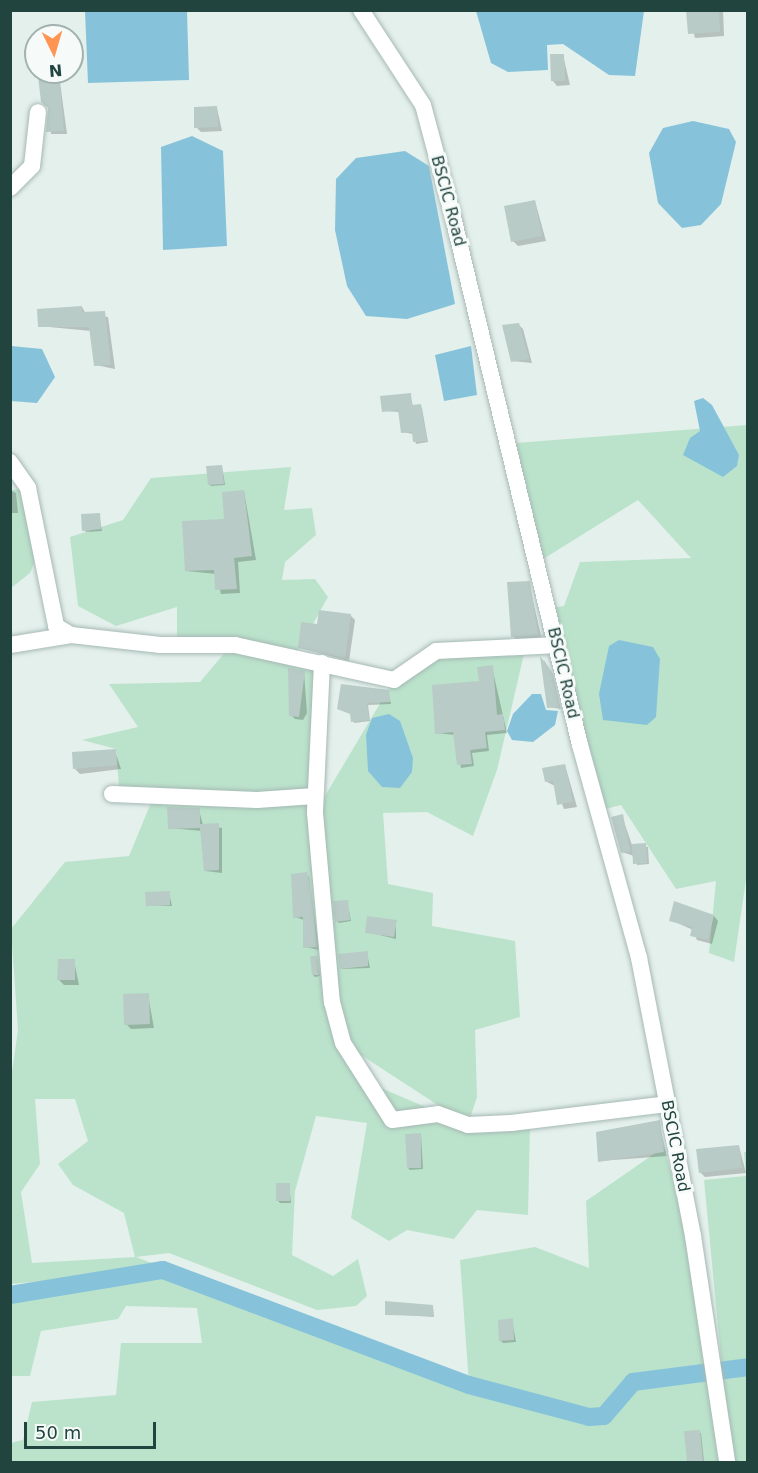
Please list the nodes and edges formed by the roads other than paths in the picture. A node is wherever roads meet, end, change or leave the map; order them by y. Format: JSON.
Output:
{"nodes":[{"id":1,"x":361,"y":10,"type":"edge"},
{"id":2,"x":38,"y":112,"type":"dead end"},
{"id":3,"x":10,"y":188,"type":"edge"},
{"id":4,"x":10,"y":462,"type":"edge"},
{"id":5,"x":71,"y":635,"type":"junction"},
{"id":6,"x":10,"y":645,"type":"edge"},
{"id":7,"x":557,"y":645,"type":"junction"},
{"id":8,"x":322,"y":663,"type":"junction"},
{"id":9,"x":112,"y":794,"type":"dead end"},
{"id":10,"x":315,"y":796,"type":"junction"},
{"id":11,"x":667,"y":1104,"type":"junction"},
{"id":12,"x":727,"y":1462,"type":"edge"}],
"edges":[{"from":1,"to":7,"type":"street","name":"BSCIC Road"},
{"from":2,"to":3,"type":"street"},
{"from":4,"to":5,"type":"street"},
{"from":5,"to":6,"type":"street"},
{"from":5,"to":8,"type":"street"},
{"from":7,"to":8,"type":"street"},
{"from":7,"to":11,"type":"street","name":"BSCIC Road"},
{"from":8,"to":10,"type":"street"},
{"from":9,"to":10,"type":"street"},
{"from":10,"to":11,"type":"street"},
{"from":11,"to":12,"type":"street","name":"BSCIC Road"}]}
